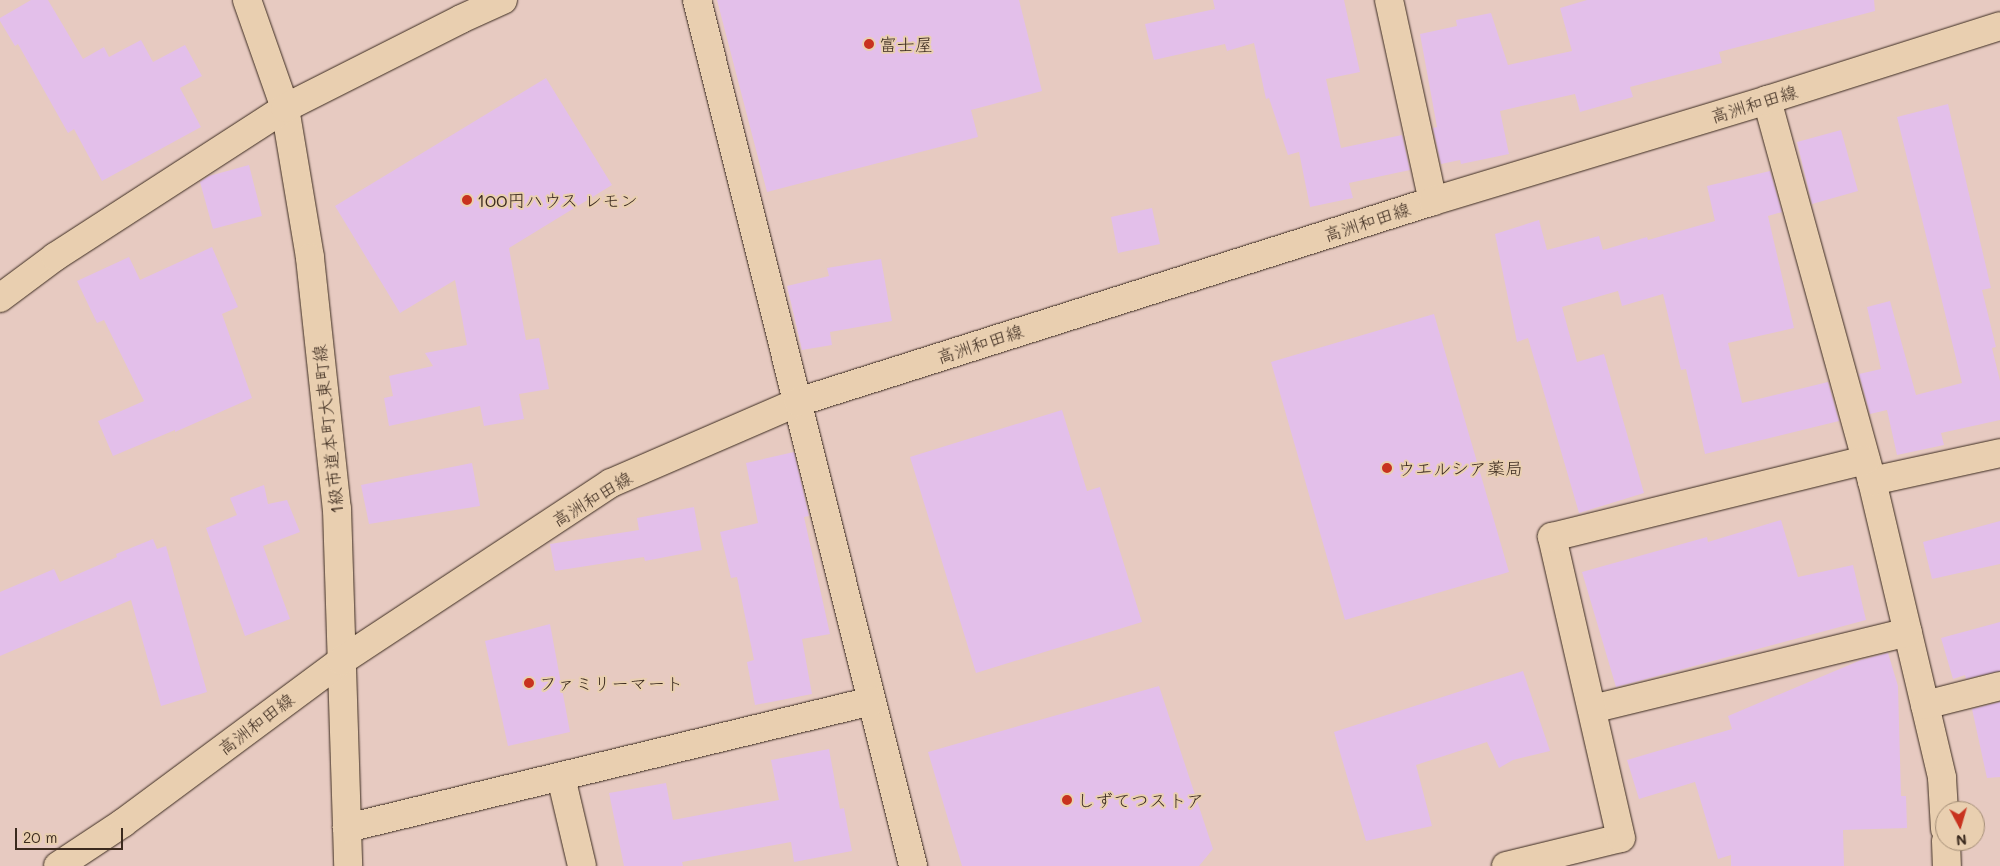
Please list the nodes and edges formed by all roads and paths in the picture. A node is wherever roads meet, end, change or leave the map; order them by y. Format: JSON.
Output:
{"nodes":[{"id":1,"x":248,"y":0,"type":"edge"},
{"id":2,"x":503,"y":0,"type":"edge"},
{"id":3,"x":697,"y":0,"type":"edge"},
{"id":4,"x":1389,"y":0,"type":"edge"},
{"id":5,"x":2000,"y":26,"type":"edge"},
{"id":6,"x":1767,"y":100,"type":"junction"},
{"id":7,"x":285,"y":108,"type":"junction"},
{"id":8,"x":1433,"y":201,"type":"junction"},
{"id":9,"x":0,"y":298,"type":"edge"},
{"id":10,"x":798,"y":402,"type":"junction"},
{"id":11,"x":2000,"y":453,"type":"edge"},
{"id":12,"x":1869,"y":471,"type":"junction"},
{"id":13,"x":1908,"y":632,"type":"junction"},
{"id":14,"x":341,"y":661,"type":"junction"},
{"id":15,"x":2000,"y":686,"type":"edge"},
{"id":16,"x":872,"y":702,"type":"junction"},
{"id":17,"x":1925,"y":704,"type":"junction"},
{"id":18,"x":1592,"y":709,"type":"junction"},
{"id":19,"x":561,"y":777,"type":"junction"},
{"id":20,"x":1943,"y":801,"type":"edge"},
{"id":21,"x":346,"y":828,"type":"junction"},
{"id":22,"x":1946,"y":851,"type":"edge"},
{"id":23,"x":58,"y":866,"type":"edge"},
{"id":24,"x":348,"y":866,"type":"edge"},
{"id":25,"x":582,"y":866,"type":"edge"},
{"id":26,"x":913,"y":866,"type":"edge"},
{"id":27,"x":1506,"y":866,"type":"edge"},
{"id":28,"x":1947,"y":866,"type":"edge"}],
"edges":[{"from":1,"to":7,"type":"street","name":"1級市道本町大東町線"},
{"from":2,"to":7,"type":"street"},
{"from":3,"to":10,"type":"street"},
{"from":4,"to":8,"type":"street"},
{"from":5,"to":6,"type":"street","name":"高洲和田線"},
{"from":6,"to":8,"type":"street","name":"高洲和田線"},
{"from":6,"to":12,"type":"street"},
{"from":7,"to":9,"type":"street"},
{"from":7,"to":14,"type":"street","name":"1級市道本町大東町線"},
{"from":8,"to":10,"type":"street","name":"高洲和田線"},
{"from":10,"to":14,"type":"street","name":"高洲和田線"},
{"from":10,"to":16,"type":"street"},
{"from":11,"to":12,"type":"street"},
{"from":12,"to":13,"type":"street"},
{"from":12,"to":18,"type":"street"},
{"from":13,"to":17,"type":"street"},
{"from":13,"to":18,"type":"street"},
{"from":14,"to":21,"type":"street","name":"1級市道本町大東町線"},
{"from":14,"to":23,"type":"street","name":"高洲和田線"},
{"from":15,"to":17,"type":"street"},
{"from":16,"to":19,"type":"street"},
{"from":16,"to":26,"type":"street"},
{"from":17,"to":20,"type":"street"},
{"from":18,"to":27,"type":"street"},
{"from":19,"to":21,"type":"street"},
{"from":19,"to":25,"type":"street"},
{"from":21,"to":24,"type":"street","name":"1級市道本町大東町線"},
{"from":22,"to":28,"type":"street"}]}
